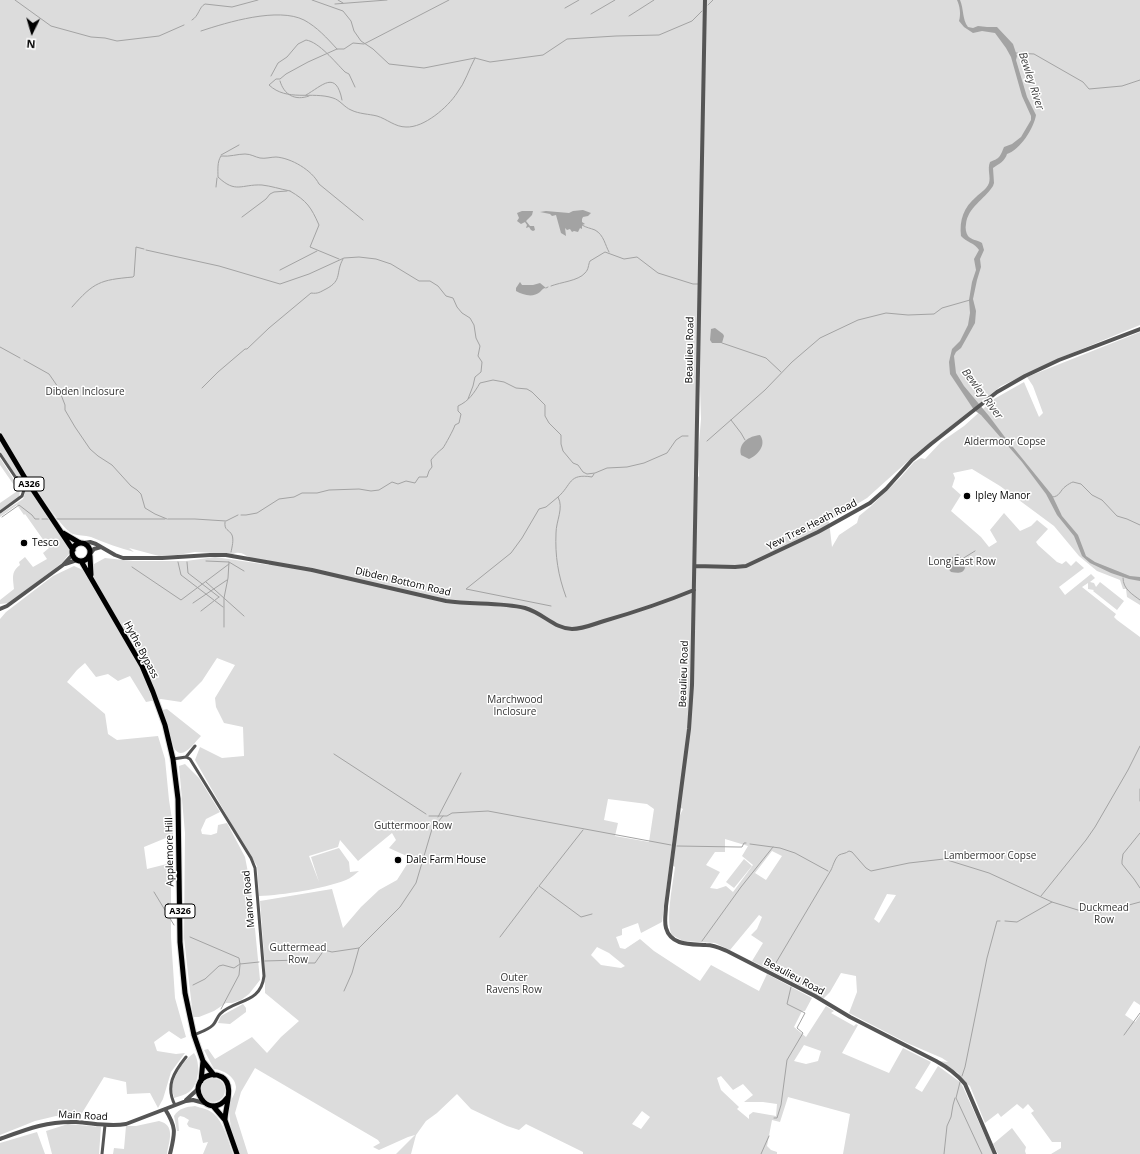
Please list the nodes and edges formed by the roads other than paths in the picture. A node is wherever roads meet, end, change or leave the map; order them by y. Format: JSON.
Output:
{"nodes":[{"id":1,"x":705,"y":0,"type":"edge"},
{"id":2,"x":1140,"y":328,"type":"edge"},
{"id":3,"x":0,"y":436,"type":"edge"},
{"id":4,"x":0,"y":454,"type":"edge"},
{"id":5,"x":0,"y":512,"type":"edge"},
{"id":6,"x":61,"y":531,"type":"junction"},
{"id":7,"x":82,"y":543,"type":"junction"},
{"id":8,"x":101,"y":547,"type":"junction"},
{"id":9,"x":73,"y":552,"type":"junction"},
{"id":10,"x":90,"y":555,"type":"junction"},
{"id":11,"x":79,"y":560,"type":"junction"},
{"id":12,"x":63,"y":565,"type":"junction"},
{"id":13,"x":695,"y":566,"type":"junction"},
{"id":14,"x":91,"y":575,"type":"junction"},
{"id":15,"x":694,"y":590,"type":"junction"},
{"id":16,"x":0,"y":609,"type":"edge"},
{"id":17,"x":195,"y":746,"type":"dead end"},
{"id":18,"x":186,"y":757,"type":"junction"},
{"id":19,"x":173,"y":759,"type":"junction"},
{"id":20,"x":194,"y":1035,"type":"junction"},
{"id":21,"x":186,"y":1057,"type":"dead end"},
{"id":22,"x":203,"y":1061,"type":"junction"},
{"id":23,"x":214,"y":1075,"type":"junction"},
{"id":24,"x":201,"y":1081,"type":"junction"},
{"id":25,"x":198,"y":1088,"type":"junction"},
{"id":26,"x":228,"y":1098,"type":"junction"},
{"id":27,"x":186,"y":1101,"type":"junction"},
{"id":28,"x":204,"y":1103,"type":"junction"},
{"id":29,"x":175,"y":1105,"type":"junction"},
{"id":30,"x":213,"y":1106,"type":"junction"},
{"id":31,"x":165,"y":1109,"type":"junction"},
{"id":32,"x":225,"y":1120,"type":"junction"},
{"id":33,"x":105,"y":1125,"type":"junction"},
{"id":34,"x":0,"y":1139,"type":"edge"},
{"id":35,"x":102,"y":1154,"type":"edge"},
{"id":36,"x":170,"y":1154,"type":"edge"},
{"id":37,"x":237,"y":1154,"type":"edge"},
{"id":38,"x":995,"y":1154,"type":"edge"}],
"edges":[{"from":1,"to":13,"type":"street","name":"Beaulieu Road"},
{"from":2,"to":13,"type":"street","name":"Yew Tree Heath Road"},
{"from":3,"to":6,"type":"main road","number":"A326"},
{"from":4,"to":5,"type":"street"},
{"from":6,"to":7,"type":"main road","number":"A326"},
{"from":6,"to":9,"type":"main road","number":"A326"},
{"from":7,"to":8,"type":"street","name":"Dibden Bottom Road"},
{"from":7,"to":9,"type":"main road"},
{"from":7,"to":10,"type":"main road"},
{"from":8,"to":10,"type":"street"},
{"from":8,"to":15,"type":"street","name":"Dibden Bottom Road"},
{"from":9,"to":11,"type":"main road"},
{"from":9,"to":12,"type":"street"},
{"from":10,"to":11,"type":"main road"},
{"from":10,"to":14,"type":"main road","name":"Hythe Bypass","number":"A326"},
{"from":11,"to":12,"type":"street"},
{"from":11,"to":14,"type":"main road","name":"Hythe Bypass","number":"A326"},
{"from":12,"to":16,"type":"street"},
{"from":13,"to":15,"type":"street","name":"Beaulieu Road"},
{"from":14,"to":19,"type":"main road","name":"Hythe Bypass","number":"A326"},
{"from":15,"to":38,"type":"street","name":"Beaulieu Road"},
{"from":17,"to":18,"type":"street"},
{"from":18,"to":19,"type":"street"},
{"from":18,"to":20,"type":"street","name":"Manor Road"},
{"from":19,"to":20,"type":"main road","name":"Applemore Hill","number":"A326"},
{"from":20,"to":22,"type":"main road","name":"Applemore Hill","number":"A326"},
{"from":21,"to":29,"type":"street"},
{"from":22,"to":23,"type":"main road","name":"Applemore Hill","number":"A326"},
{"from":22,"to":24,"type":"main road","name":"Applemore Hill","number":"A326"},
{"from":23,"to":24,"type":"main road"},
{"from":23,"to":26,"type":"main road"},
{"from":24,"to":25,"type":"main road"},
{"from":25,"to":27,"type":"street","name":"Main Road"},
{"from":25,"to":28,"type":"main road"},
{"from":26,"to":30,"type":"main road"},
{"from":26,"to":32,"type":"main road"},
{"from":27,"to":28,"type":"street","name":"Main Road"},
{"from":27,"to":29,"type":"street","name":"Main Road"},
{"from":28,"to":30,"type":"main road"},
{"from":29,"to":31,"type":"street","name":"Main Road"},
{"from":30,"to":32,"type":"main road"},
{"from":31,"to":33,"type":"street","name":"Main Road"},
{"from":31,"to":36,"type":"street"},
{"from":32,"to":37,"type":"main road"},
{"from":33,"to":34,"type":"street","name":"Main Road"},
{"from":33,"to":35,"type":"street"}]}
